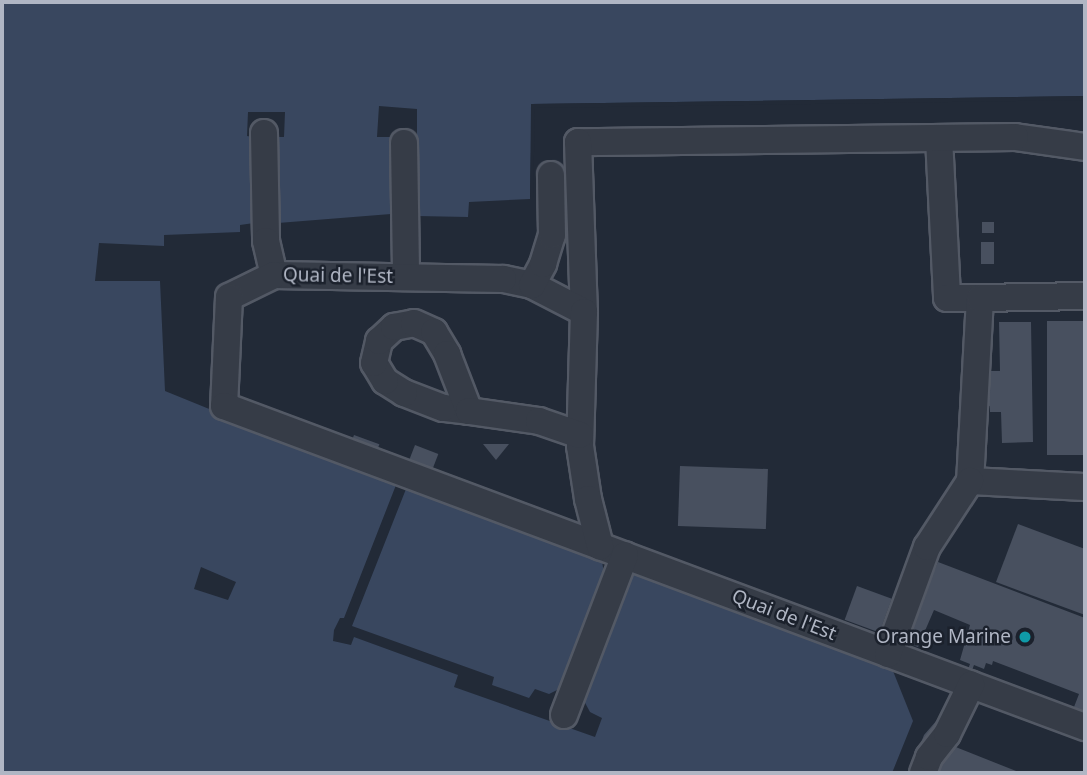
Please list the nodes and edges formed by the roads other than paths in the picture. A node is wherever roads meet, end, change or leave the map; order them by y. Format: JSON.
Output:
{"nodes":[{"id":1,"x":264,"y":133,"type":"dead end"},
{"id":2,"x":939,"y":138,"type":"junction"},
{"id":3,"x":404,"y":143,"type":"dead end"},
{"id":4,"x":1085,"y":147,"type":"edge"},
{"id":5,"x":551,"y":175,"type":"dead end"},
{"id":6,"x":274,"y":275,"type":"junction"},
{"id":7,"x":405,"y":277,"type":"junction"},
{"id":8,"x":532,"y":285,"type":"junction"},
{"id":9,"x":1085,"y":296,"type":"edge"},
{"id":10,"x":980,"y":298,"type":"junction"},
{"id":11,"x":584,"y":312,"type":"junction"},
{"id":12,"x":468,"y":411,"type":"dead end"},
{"id":13,"x":580,"y":435,"type":"junction"},
{"id":14,"x":970,"y":481,"type":"junction"},
{"id":15,"x":1085,"y":487,"type":"edge"},
{"id":16,"x":600,"y":546,"type":"junction"},
{"id":17,"x":625,"y":555,"type":"junction"},
{"id":18,"x":888,"y":654,"type":"junction"},
{"id":19,"x":971,"y":685,"type":"junction"},
{"id":20,"x":564,"y":715,"type":"dead end"},
{"id":21,"x":1085,"y":727,"type":"edge"},
{"id":22,"x":923,"y":773,"type":"edge"}],
"edges":[{"from":1,"to":6,"type":"lane"},
{"from":2,"to":4,"type":"lane"},
{"from":2,"to":10,"type":"lane"},
{"from":2,"to":11,"type":"lane"},
{"from":3,"to":7,"type":"lane"},
{"from":5,"to":8,"type":"lane"},
{"from":6,"to":7,"type":"lane","name":"Quai de l'Est"},
{"from":6,"to":16,"type":"lane","name":"Quai de l'Est"},
{"from":7,"to":8,"type":"lane","name":"Quai de l'Est"},
{"from":8,"to":11,"type":"lane","name":"Quai de l'Est"},
{"from":9,"to":10,"type":"lane"},
{"from":10,"to":14,"type":"lane"},
{"from":11,"to":13,"type":"lane"},
{"from":12,"to":13,"type":"lane"},
{"from":13,"to":16,"type":"lane"},
{"from":14,"to":15,"type":"lane"},
{"from":14,"to":18,"type":"lane"},
{"from":16,"to":17,"type":"lane","name":"Quai de l'Est"},
{"from":17,"to":18,"type":"lane","name":"Quai de l'Est"},
{"from":17,"to":20,"type":"lane"},
{"from":18,"to":19,"type":"lane","name":"Quai de l'Est"},
{"from":19,"to":21,"type":"lane","name":"Quai de l'Est"},
{"from":19,"to":22,"type":"lane"}]}
